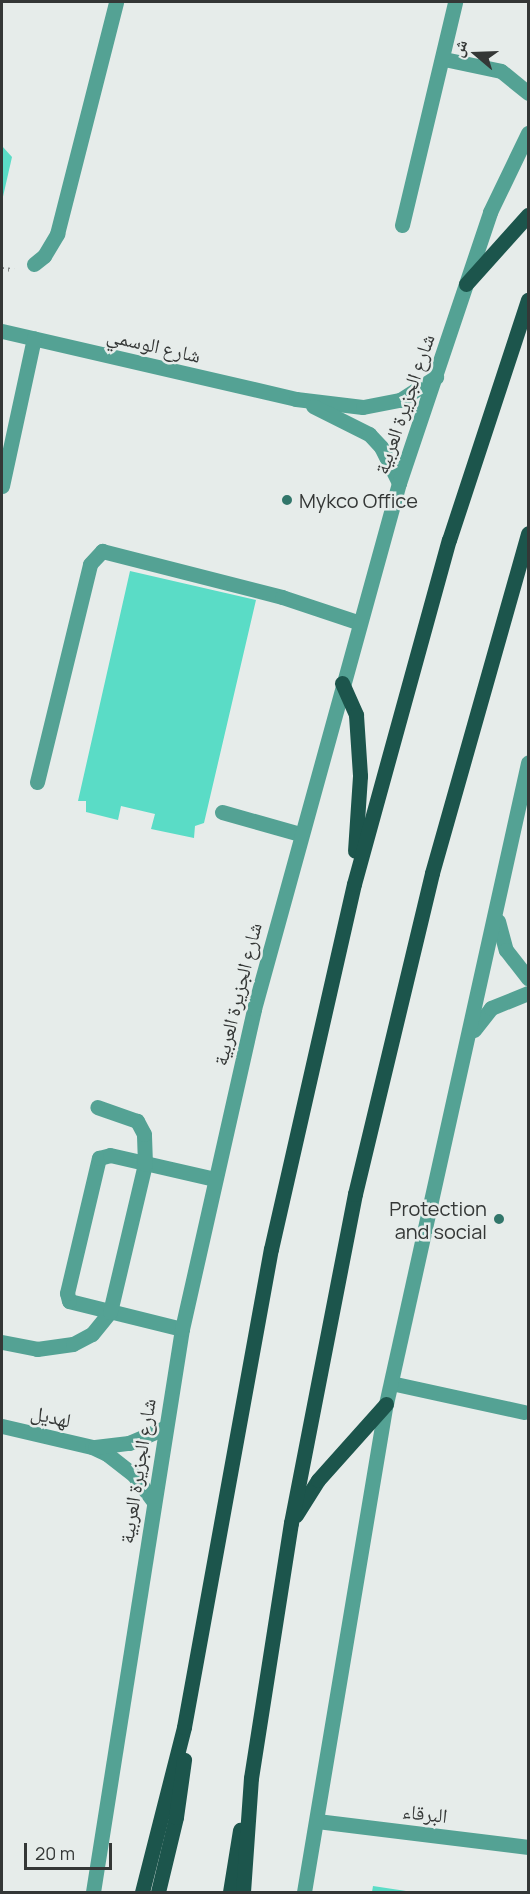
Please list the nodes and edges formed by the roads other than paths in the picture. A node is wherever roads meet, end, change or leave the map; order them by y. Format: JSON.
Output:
{"nodes":[{"id":1,"x":116,"y":2,"type":"edge"},
{"id":2,"x":455,"y":2,"type":"edge"},
{"id":3,"x":444,"y":59,"type":"junction"},
{"id":4,"x":528,"y":93,"type":"edge"},
{"id":5,"x":528,"y":133,"type":"edge"},
{"id":6,"x":528,"y":215,"type":"edge"},
{"id":7,"x":402,"y":225,"type":"dead end"},
{"id":8,"x":34,"y":264,"type":"dead end"},
{"id":9,"x":466,"y":284,"type":"junction"},
{"id":10,"x":528,"y":300,"type":"edge"},
{"id":11,"x":2,"y":331,"type":"edge"},
{"id":12,"x":34,"y":338,"type":"junction"},
{"id":13,"x":436,"y":377,"type":"junction"},
{"id":14,"x":296,"y":399,"type":"junction"},
{"id":15,"x":399,"y":483,"type":"junction"},
{"id":16,"x":2,"y":486,"type":"edge"},
{"id":17,"x":528,"y":533,"type":"edge"},
{"id":18,"x":360,"y":622,"type":"junction"},
{"id":19,"x":342,"y":683,"type":"junction"},
{"id":20,"x":528,"y":763,"type":"edge"},
{"id":21,"x":37,"y":782,"type":"dead end"},
{"id":22,"x":222,"y":812,"type":"dead end"},
{"id":23,"x":300,"y":834,"type":"junction"},
{"id":24,"x":354,"y":884,"type":"junction"},
{"id":25,"x":496,"y":918,"type":"junction"},
{"id":26,"x":528,"y":978,"type":"edge"},
{"id":27,"x":528,"y":993,"type":"edge"},
{"id":28,"x":470,"y":1034,"type":"junction"},
{"id":29,"x":97,"y":1107,"type":"dead end"},
{"id":30,"x":146,"y":1164,"type":"junction"},
{"id":31,"x":215,"y":1179,"type":"junction"},
{"id":32,"x":110,"y":1312,"type":"junction"},
{"id":33,"x":182,"y":1329,"type":"junction"},
{"id":34,"x":2,"y":1342,"type":"edge"},
{"id":35,"x":391,"y":1383,"type":"junction"},
{"id":36,"x":386,"y":1404,"type":"junction"},
{"id":37,"x":524,"y":1412,"type":"dead end"},
{"id":38,"x":2,"y":1426,"type":"edge"},
{"id":39,"x":165,"y":1428,"type":"junction"},
{"id":40,"x":92,"y":1447,"type":"junction"},
{"id":41,"x":153,"y":1501,"type":"junction"},
{"id":42,"x":291,"y":1522,"type":"junction"},
{"id":43,"x":184,"y":1727,"type":"junction"},
{"id":44,"x":251,"y":1778,"type":"junction"},
{"id":45,"x":317,"y":1821,"type":"junction"},
{"id":46,"x":528,"y":1847,"type":"edge"},
{"id":47,"x":93,"y":1893,"type":"edge"},
{"id":48,"x":142,"y":1893,"type":"edge"},
{"id":49,"x":158,"y":1893,"type":"edge"},
{"id":50,"x":230,"y":1893,"type":"edge"},
{"id":51,"x":243,"y":1893,"type":"edge"},
{"id":52,"x":304,"y":1893,"type":"edge"}],
"edges":[{"from":1,"to":8,"type":"street"},
{"from":2,"to":3,"type":"street"},
{"from":3,"to":4,"type":"street"},
{"from":3,"to":7,"type":"street"},
{"from":5,"to":9,"type":"street","name":"شارع الجزيرة العربية"},
{"from":6,"to":9,"type":"main road"},
{"from":9,"to":13,"type":"street","name":"شارع الجزيرة العربية"},
{"from":10,"to":24,"type":"main road"},
{"from":11,"to":12,"type":"street","name":"شارع الوسمي"},
{"from":12,"to":14,"type":"street","name":"شارع الوسمي"},
{"from":12,"to":16,"type":"street"},
{"from":13,"to":14,"type":"street","name":"شارع الوسمي"},
{"from":13,"to":15,"type":"street","name":"شارع الجزيرة العربية"},
{"from":14,"to":15,"type":"street","name":"شارع الوسمي"},
{"from":15,"to":18,"type":"street","name":"شارع الجزيرة العربية"},
{"from":17,"to":42,"type":"main road"},
{"from":18,"to":19,"type":"street","name":"شارع الجزيرة العربية"},
{"from":18,"to":21,"type":"street"},
{"from":19,"to":23,"type":"street","name":"شارع الجزيرة العربية"},
{"from":19,"to":24,"type":"main road"},
{"from":20,"to":25,"type":"street"},
{"from":22,"to":23,"type":"street"},
{"from":23,"to":31,"type":"street","name":"شارع الجزيرة العربية"},
{"from":24,"to":43,"type":"main road"},
{"from":25,"to":26,"type":"street"},
{"from":25,"to":28,"type":"street"},
{"from":27,"to":28,"type":"street"},
{"from":28,"to":35,"type":"street"},
{"from":29,"to":30,"type":"street"},
{"from":30,"to":31,"type":"street"},
{"from":30,"to":32,"type":"street"},
{"from":30,"to":32,"type":"street"},
{"from":31,"to":33,"type":"street","name":"شارع الجزيرة العربية"},
{"from":32,"to":33,"type":"street"},
{"from":32,"to":34,"type":"street"},
{"from":33,"to":39,"type":"street","name":"شارع الجزيرة العربية"},
{"from":35,"to":36,"type":"street"},
{"from":35,"to":37,"type":"street"},
{"from":36,"to":42,"type":"main road"},
{"from":36,"to":45,"type":"street"},
{"from":38,"to":40,"type":"street","name":"لهديل"},
{"from":39,"to":40,"type":"street","name":"لهديل"},
{"from":39,"to":41,"type":"street","name":"شارع الجزيرة العربية"},
{"from":40,"to":41,"type":"street","name":"لهديل"},
{"from":41,"to":47,"type":"street","name":"شارع الجزيرة العربية"},
{"from":42,"to":44,"type":"main road"},
{"from":43,"to":48,"type":"main road"},
{"from":43,"to":49,"type":"main road"},
{"from":44,"to":50,"type":"main road"},
{"from":44,"to":51,"type":"main road"},
{"from":45,"to":46,"type":"street","name":"البرقاء"},
{"from":45,"to":52,"type":"street"}]}
